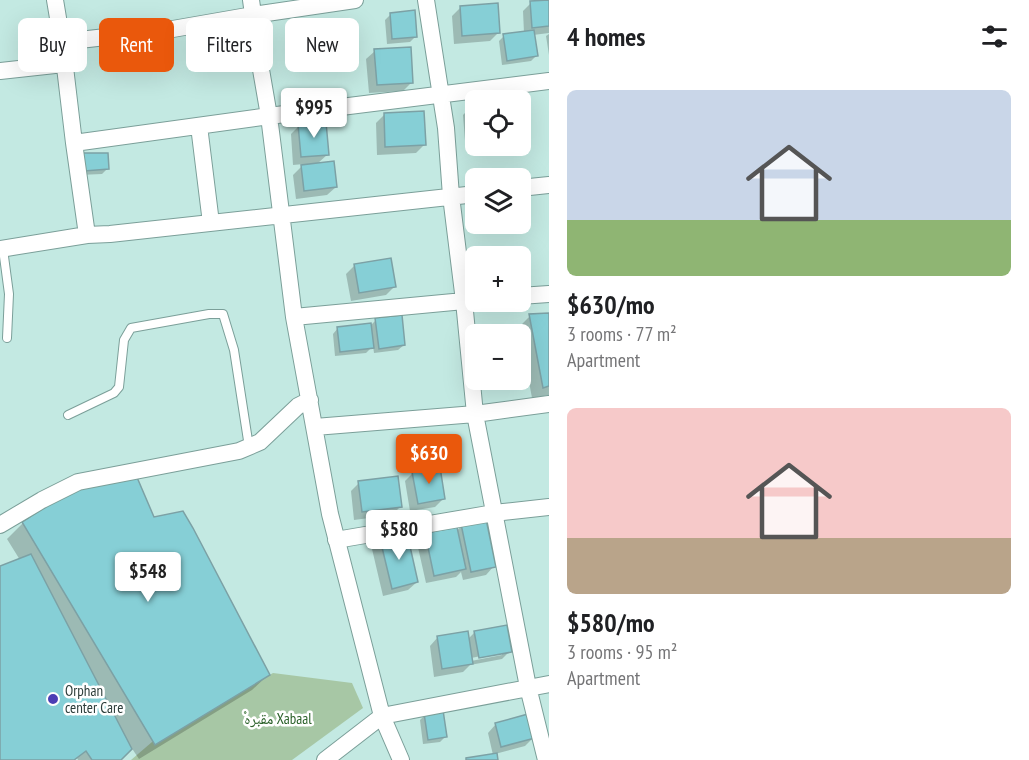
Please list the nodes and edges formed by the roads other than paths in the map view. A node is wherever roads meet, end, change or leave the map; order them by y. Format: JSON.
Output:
{"nodes":[{"id":1,"x":55,"y":0,"type":"edge"},
{"id":2,"x":355,"y":0,"type":"edge"},
{"id":3,"x":426,"y":0,"type":"edge"},
{"id":4,"x":252,"y":7,"type":"edge"},
{"id":5,"x":58,"y":18,"type":"edge"},
{"id":6,"x":87,"y":39,"type":"edge"},
{"id":7,"x":18,"y":69,"type":"edge"},
{"id":8,"x":0,"y":71,"type":"edge"},
{"id":9,"x":65,"y":72,"type":"edge"},
{"id":10,"x":549,"y":81,"type":"edge"},
{"id":11,"x":441,"y":94,"type":"junction"},
{"id":12,"x":269,"y":116,"type":"junction"},
{"id":13,"x":199,"y":126,"type":"junction"},
{"id":14,"x":74,"y":142,"type":"junction"},
{"id":15,"x":549,"y":185,"type":"edge"},
{"id":16,"x":531,"y":187,"type":"edge"},
{"id":17,"x":465,"y":195,"type":"edge"},
{"id":18,"x":451,"y":196,"type":"junction"},
{"id":19,"x":281,"y":216,"type":"junction"},
{"id":20,"x":211,"y":223,"type":"junction"},
{"id":21,"x":87,"y":234,"type":"junction"},
{"id":22,"x":2,"y":249,"type":"edge"},
{"id":23,"x":465,"y":273,"type":"edge"},
{"id":24,"x":549,"y":294,"type":"edge"},
{"id":25,"x":531,"y":295,"type":"edge"},
{"id":26,"x":465,"y":301,"type":"edge"},
{"id":27,"x":470,"y":312,"type":"edge"},
{"id":28,"x":294,"y":317,"type":"junction"},
{"id":29,"x":7,"y":338,"type":"dead end"},
{"id":30,"x":310,"y":400,"type":"junction"},
{"id":31,"x":549,"y":404,"type":"edge"},
{"id":32,"x":475,"y":414,"type":"junction"},
{"id":33,"x":68,"y":415,"type":"dead end"},
{"id":34,"x":315,"y":427,"type":"junction"},
{"id":35,"x":249,"y":447,"type":"junction"},
{"id":36,"x":549,"y":507,"type":"edge"},
{"id":37,"x":494,"y":513,"type":"junction"},
{"id":38,"x":0,"y":525,"type":"edge"},
{"id":39,"x":336,"y":540,"type":"junction"},
{"id":40,"x":549,"y":684,"type":"edge"},
{"id":41,"x":528,"y":687,"type":"junction"},
{"id":42,"x":382,"y":716,"type":"junction"},
{"id":43,"x":325,"y":760,"type":"edge"},
{"id":44,"x":401,"y":760,"type":"edge"},
{"id":45,"x":546,"y":760,"type":"edge"}],
"edges":[{"from":1,"to":5,"type":"street"},
{"from":2,"to":4,"type":"street"},
{"from":3,"to":11,"type":"street"},
{"from":4,"to":6,"type":"street"},
{"from":4,"to":12,"type":"street"},
{"from":7,"to":8,"type":"street"},
{"from":9,"to":14,"type":"street"},
{"from":10,"to":11,"type":"street"},
{"from":11,"to":12,"type":"street"},
{"from":11,"to":18,"type":"street"},
{"from":12,"to":13,"type":"street"},
{"from":12,"to":19,"type":"street"},
{"from":13,"to":14,"type":"street"},
{"from":13,"to":20,"type":"street"},
{"from":14,"to":21,"type":"street"},
{"from":15,"to":16,"type":"street"},
{"from":17,"to":18,"type":"street"},
{"from":18,"to":19,"type":"street"},
{"from":18,"to":23,"type":"street"},
{"from":19,"to":20,"type":"street"},
{"from":19,"to":28,"type":"street"},
{"from":20,"to":21,"type":"street"},
{"from":21,"to":22,"type":"street"},
{"from":22,"to":29,"type":"lane"},
{"from":24,"to":25,"type":"street"},
{"from":26,"to":28,"type":"street"},
{"from":27,"to":32,"type":"street"},
{"from":28,"to":30,"type":"street"},
{"from":30,"to":34,"type":"street"},
{"from":30,"to":35,"type":"street"},
{"from":31,"to":32,"type":"street"},
{"from":32,"to":34,"type":"street"},
{"from":32,"to":37,"type":"street"},
{"from":33,"to":35,"type":"lane"},
{"from":34,"to":39,"type":"street"},
{"from":35,"to":38,"type":"street"},
{"from":36,"to":37,"type":"street"},
{"from":37,"to":39,"type":"street"},
{"from":37,"to":41,"type":"street"},
{"from":39,"to":42,"type":"street"},
{"from":40,"to":41,"type":"street"},
{"from":41,"to":42,"type":"street"},
{"from":41,"to":45,"type":"street"},
{"from":42,"to":43,"type":"street"},
{"from":42,"to":44,"type":"street"}]}
